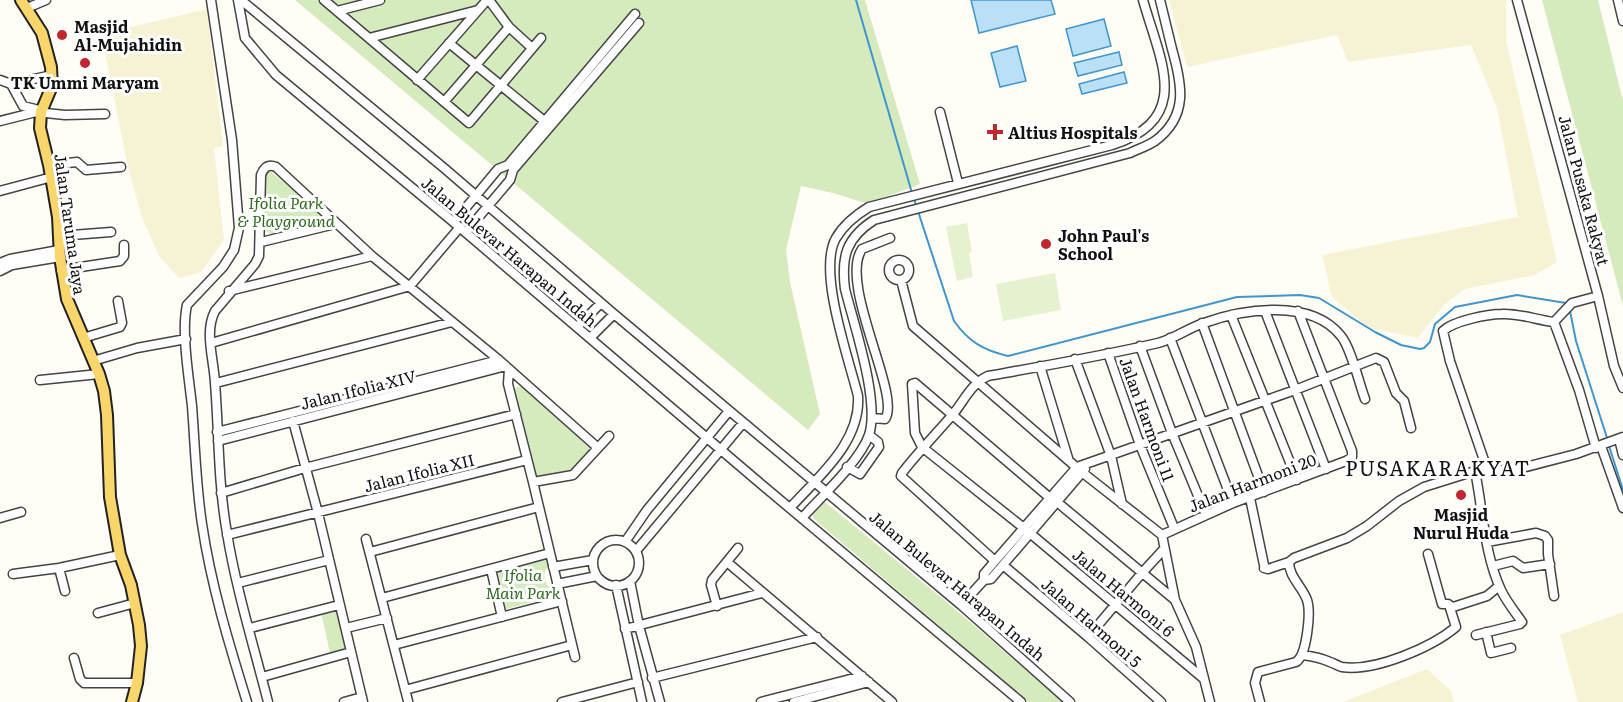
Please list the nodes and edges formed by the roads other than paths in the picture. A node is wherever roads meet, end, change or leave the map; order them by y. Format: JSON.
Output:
{"nodes":[{"id":1,"x":46,"y":0,"type":"edge"},
{"id":2,"x":211,"y":0,"type":"edge"},
{"id":3,"x":240,"y":0,"type":"edge"},
{"id":4,"x":324,"y":0,"type":"edge"},
{"id":5,"x":380,"y":0,"type":"edge"},
{"id":6,"x":488,"y":0,"type":"edge"},
{"id":7,"x":1143,"y":0,"type":"edge"},
{"id":8,"x":1160,"y":0,"type":"edge"},
{"id":9,"x":1517,"y":0,"type":"edge"},
{"id":10,"x":1618,"y":0,"type":"edge"},
{"id":11,"x":24,"y":4,"type":"edge"},
{"id":12,"x":478,"y":10,"type":"junction"},
{"id":13,"x":337,"y":11,"type":"junction"},
{"id":14,"x":637,"y":19,"type":"dead end"},
{"id":15,"x":1623,"y":21,"type":"edge"},
{"id":16,"x":509,"y":27,"type":"junction"},
{"id":17,"x":369,"y":38,"type":"junction"},
{"id":18,"x":541,"y":38,"type":"dead end"},
{"id":19,"x":449,"y":43,"type":"junction"},
{"id":20,"x":532,"y":48,"type":"junction"},
{"id":21,"x":476,"y":65,"type":"junction"},
{"id":22,"x":52,"y":75,"type":"junction"},
{"id":23,"x":0,"y":80,"type":"edge"},
{"id":24,"x":417,"y":80,"type":"junction"},
{"id":25,"x":11,"y":84,"type":"junction"},
{"id":26,"x":501,"y":85,"type":"junction"},
{"id":27,"x":444,"y":102,"type":"junction"},
{"id":28,"x":41,"y":112,"type":"junction"},
{"id":29,"x":940,"y":112,"type":"dead end"},
{"id":30,"x":105,"y":114,"type":"dead end"},
{"id":31,"x":0,"y":121,"type":"edge"},
{"id":32,"x":548,"y":124,"type":"junction"},
{"id":33,"x":1106,"y":146,"type":"junction"},
{"id":34,"x":1109,"y":159,"type":"junction"},
{"id":35,"x":49,"y":165,"type":"junction"},
{"id":36,"x":121,"y":167,"type":"dead end"},
{"id":37,"x":511,"y":168,"type":"junction"},
{"id":38,"x":1002,"y":172,"type":"junction"},
{"id":39,"x":51,"y":177,"type":"junction"},
{"id":40,"x":958,"y":183,"type":"junction"},
{"id":41,"x":1006,"y":185,"type":"junction"},
{"id":42,"x":0,"y":191,"type":"edge"},
{"id":43,"x":477,"y":195,"type":"junction"},
{"id":44,"x":489,"y":206,"type":"junction"},
{"id":45,"x":335,"y":224,"type":"junction"},
{"id":46,"x":460,"y":227,"type":"junction"},
{"id":47,"x":111,"y":232,"type":"dead end"},
{"id":48,"x":58,"y":236,"type":"junction"},
{"id":49,"x":890,"y":238,"type":"dead end"},
{"id":50,"x":261,"y":242,"type":"junction"},
{"id":51,"x":849,"y":244,"type":"junction"},
{"id":52,"x":123,"y":245,"type":"dead end"},
{"id":53,"x":860,"y":251,"type":"junction"},
{"id":54,"x":59,"y":253,"type":"junction"},
{"id":55,"x":372,"y":256,"type":"junction"},
{"id":56,"x":11,"y":262,"type":"junction"},
{"id":57,"x":0,"y":263,"type":"edge"},
{"id":58,"x":61,"y":270,"type":"junction"},
{"id":59,"x":0,"y":271,"type":"edge"},
{"id":60,"x":901,"y":280,"type":"dead end"},
{"id":61,"x":410,"y":286,"type":"junction"},
{"id":62,"x":857,"y":286,"type":"junction"},
{"id":63,"x":845,"y":289,"type":"junction"},
{"id":64,"x":229,"y":291,"type":"junction"},
{"id":65,"x":1598,"y":296,"type":"junction"},
{"id":66,"x":118,"y":301,"type":"dead end"},
{"id":67,"x":601,"y":303,"type":"junction"},
{"id":68,"x":1265,"y":311,"type":"junction"},
{"id":69,"x":1298,"y":311,"type":"junction"},
{"id":70,"x":614,"y":314,"type":"junction"},
{"id":71,"x":1231,"y":315,"type":"junction"},
{"id":72,"x":452,"y":322,"type":"junction"},
{"id":73,"x":1554,"y":322,"type":"junction"},
{"id":74,"x":1202,"y":323,"type":"junction"},
{"id":75,"x":577,"y":327,"type":"junction"},
{"id":76,"x":83,"y":338,"type":"junction"},
{"id":77,"x":590,"y":338,"type":"junction"},
{"id":78,"x":1170,"y":338,"type":"junction"},
{"id":79,"x":186,"y":339,"type":"junction"},
{"id":80,"x":211,"y":343,"type":"junction"},
{"id":81,"x":1140,"y":346,"type":"junction"},
{"id":82,"x":1108,"y":353,"type":"junction"},
{"id":83,"x":1075,"y":359,"type":"junction"},
{"id":84,"x":499,"y":360,"type":"junction"},
{"id":85,"x":93,"y":361,"type":"junction"},
{"id":86,"x":1040,"y":366,"type":"junction"},
{"id":87,"x":507,"y":368,"type":"junction"},
{"id":88,"x":1354,"y":368,"type":"junction"},
{"id":89,"x":99,"y":374,"type":"junction"},
{"id":90,"x":1324,"y":379,"type":"junction"},
{"id":91,"x":40,"y":380,"type":"dead end"},
{"id":92,"x":977,"y":380,"type":"junction"},
{"id":93,"x":216,"y":383,"type":"junction"},
{"id":94,"x":1623,"y":388,"type":"edge"},
{"id":95,"x":885,"y":390,"type":"junction"},
{"id":96,"x":1295,"y":390,"type":"junction"},
{"id":97,"x":870,"y":393,"type":"junction"},
{"id":98,"x":1365,"y":399,"type":"dead end"},
{"id":99,"x":1264,"y":401,"type":"junction"},
{"id":100,"x":729,"y":411,"type":"junction"},
{"id":101,"x":1235,"y":411,"type":"junction"},
{"id":102,"x":516,"y":414,"type":"junction"},
{"id":103,"x":953,"y":414,"type":"junction"},
{"id":104,"x":872,"y":418,"type":"junction"},
{"id":105,"x":293,"y":421,"type":"junction"},
{"id":106,"x":742,"y":423,"type":"junction"},
{"id":107,"x":1203,"y":423,"type":"junction"},
{"id":108,"x":1411,"y":428,"type":"dead end"},
{"id":109,"x":1172,"y":433,"type":"junction"},
{"id":110,"x":869,"y":435,"type":"junction"},
{"id":111,"x":217,"y":436,"type":"junction"},
{"id":112,"x":609,"y":436,"type":"dead end"},
{"id":113,"x":707,"y":438,"type":"junction"},
{"id":114,"x":1620,"y":438,"type":"edge"},
{"id":115,"x":1140,"y":445,"type":"junction"},
{"id":116,"x":1601,"y":446,"type":"junction"},
{"id":117,"x":597,"y":447,"type":"junction"},
{"id":118,"x":922,"y":447,"type":"junction"},
{"id":119,"x":719,"y":449,"type":"junction"},
{"id":120,"x":1623,"y":455,"type":"edge"},
{"id":121,"x":1111,"y":456,"type":"junction"},
{"id":122,"x":1068,"y":459,"type":"junction"},
{"id":123,"x":527,"y":460,"type":"junction"},
{"id":124,"x":848,"y":467,"type":"junction"},
{"id":125,"x":305,"y":468,"type":"junction"},
{"id":126,"x":1326,"y":469,"type":"junction"},
{"id":127,"x":1487,"y":469,"type":"junction"},
{"id":128,"x":1080,"y":470,"type":"junction"},
{"id":129,"x":1475,"y":471,"type":"junction"},
{"id":130,"x":1297,"y":480,"type":"junction"},
{"id":131,"x":533,"y":482,"type":"junction"},
{"id":132,"x":814,"y":482,"type":"junction"},
{"id":133,"x":825,"y":492,"type":"junction"},
{"id":134,"x":1264,"y":492,"type":"junction"},
{"id":135,"x":221,"y":493,"type":"junction"},
{"id":136,"x":1250,"y":498,"type":"junction"},
{"id":137,"x":1053,"y":500,"type":"junction"},
{"id":138,"x":1233,"y":503,"type":"junction"},
{"id":139,"x":1122,"y":504,"type":"junction"},
{"id":140,"x":539,"y":507,"type":"junction"},
{"id":141,"x":790,"y":508,"type":"junction"},
{"id":142,"x":1623,"y":508,"type":"edge"},
{"id":143,"x":21,"y":512,"type":"dead end"},
{"id":144,"x":318,"y":513,"type":"junction"},
{"id":145,"x":1206,"y":515,"type":"junction"},
{"id":146,"x":0,"y":518,"type":"edge"},
{"id":147,"x":802,"y":518,"type":"junction"},
{"id":148,"x":1174,"y":528,"type":"junction"},
{"id":149,"x":1028,"y":531,"type":"junction"},
{"id":150,"x":227,"y":535,"type":"junction"},
{"id":151,"x":1162,"y":535,"type":"junction"},
{"id":152,"x":366,"y":539,"type":"dead end"},
{"id":153,"x":626,"y":542,"type":"junction"},
{"id":154,"x":1487,"y":542,"type":"junction"},
{"id":155,"x":738,"y":548,"type":"dead end"},
{"id":156,"x":1164,"y":549,"type":"junction"},
{"id":157,"x":636,"y":551,"type":"junction"},
{"id":158,"x":370,"y":552,"type":"junction"},
{"id":159,"x":550,"y":553,"type":"junction"},
{"id":160,"x":1428,"y":554,"type":"dead end"},
{"id":161,"x":120,"y":555,"type":"junction"},
{"id":162,"x":329,"y":560,"type":"junction"},
{"id":163,"x":593,"y":560,"type":"junction"},
{"id":164,"x":727,"y":562,"type":"junction"},
{"id":165,"x":1289,"y":562,"type":"junction"},
{"id":166,"x":999,"y":563,"type":"junction"},
{"id":167,"x":1550,"y":564,"type":"junction"},
{"id":168,"x":1493,"y":566,"type":"junction"},
{"id":169,"x":553,"y":567,"type":"junction"},
{"id":170,"x":59,"y":568,"type":"junction"},
{"id":171,"x":490,"y":569,"type":"junction"},
{"id":172,"x":1142,"y":573,"type":"junction"},
{"id":173,"x":13,"y":574,"type":"dead end"},
{"id":174,"x":597,"y":576,"type":"junction"},
{"id":175,"x":630,"y":581,"type":"junction"},
{"id":176,"x":238,"y":583,"type":"junction"},
{"id":177,"x":557,"y":584,"type":"junction"},
{"id":178,"x":616,"y":585,"type":"junction"},
{"id":179,"x":1499,"y":586,"type":"junction"},
{"id":180,"x":64,"y":591,"type":"dead end"},
{"id":181,"x":762,"y":593,"type":"junction"},
{"id":182,"x":1554,"y":596,"type":"dead end"},
{"id":183,"x":382,"y":598,"type":"junction"},
{"id":184,"x":1175,"y":600,"type":"junction"},
{"id":185,"x":562,"y":601,"type":"junction"},
{"id":186,"x":135,"y":603,"type":"junction"},
{"id":187,"x":1117,"y":604,"type":"junction"},
{"id":188,"x":339,"y":605,"type":"junction"},
{"id":189,"x":961,"y":605,"type":"junction"},
{"id":190,"x":717,"y":606,"type":"junction"},
{"id":191,"x":1452,"y":607,"type":"junction"},
{"id":192,"x":98,"y":613,"type":"dead end"},
{"id":193,"x":502,"y":617,"type":"junction"},
{"id":194,"x":387,"y":618,"type":"junction"},
{"id":195,"x":639,"y":626,"type":"junction"},
{"id":196,"x":250,"y":628,"type":"junction"},
{"id":197,"x":346,"y":628,"type":"junction"},
{"id":198,"x":625,"y":629,"type":"junction"},
{"id":199,"x":1486,"y":632,"type":"junction"},
{"id":200,"x":1476,"y":635,"type":"dead end"},
{"id":201,"x":817,"y":637,"type":"junction"},
{"id":202,"x":1088,"y":637,"type":"junction"},
{"id":203,"x":394,"y":645,"type":"junction"},
{"id":204,"x":572,"y":645,"type":"junction"},
{"id":205,"x":1511,"y":648,"type":"dead end"},
{"id":206,"x":351,"y":652,"type":"junction"},
{"id":207,"x":1302,"y":655,"type":"junction"},
{"id":208,"x":575,"y":657,"type":"dead end"},
{"id":209,"x":74,"y":658,"type":"dead end"},
{"id":210,"x":862,"y":676,"type":"junction"},
{"id":211,"x":262,"y":677,"type":"junction"},
{"id":212,"x":652,"y":678,"type":"junction"},
{"id":213,"x":1204,"y":679,"type":"junction"},
{"id":214,"x":638,"y":682,"type":"junction"},
{"id":215,"x":869,"y":682,"type":"junction"},
{"id":216,"x":137,"y":683,"type":"junction"},
{"id":217,"x":405,"y":690,"type":"junction"},
{"id":218,"x":363,"y":700,"type":"edge"},
{"id":219,"x":408,"y":701,"type":"edge"},
{"id":220,"x":132,"y":702,"type":"edge"},
{"id":221,"x":248,"y":702,"type":"edge"},
{"id":222,"x":268,"y":702,"type":"edge"},
{"id":223,"x":344,"y":702,"type":"edge"},
{"id":224,"x":562,"y":702,"type":"edge"},
{"id":225,"x":642,"y":702,"type":"edge"},
{"id":226,"x":660,"y":702,"type":"edge"},
{"id":227,"x":761,"y":702,"type":"edge"},
{"id":228,"x":795,"y":702,"type":"edge"},
{"id":229,"x":892,"y":702,"type":"edge"},
{"id":230,"x":1021,"y":702,"type":"edge"},
{"id":231,"x":1070,"y":702,"type":"edge"},
{"id":232,"x":1161,"y":702,"type":"edge"},
{"id":233,"x":1210,"y":702,"type":"edge"},
{"id":234,"x":1260,"y":702,"type":"edge"}],
"edges":[{"from":1,"to":11,"type":"street"},
{"from":2,"to":79,"type":"street"},
{"from":3,"to":43,"type":"street","name":"Jalan Bulevar Harapan Indah"},
{"from":3,"to":46,"type":"street","name":"Jalan Bulevar Harapan Indah"},
{"from":4,"to":13,"type":"street"},
{"from":5,"to":13,"type":"street"},
{"from":6,"to":12,"type":"street"},
{"from":6,"to":16,"type":"street"},
{"from":7,"to":33,"type":"street"},
{"from":8,"to":34,"type":"street"},
{"from":9,"to":65,"type":"street","name":"Jalan Pusaka Rakyat"},
{"from":10,"to":15,"type":"street"},
{"from":11,"to":22,"type":"main road","name":"Jalan Taruma Jaya"},
{"from":12,"to":17,"type":"street"},
{"from":12,"to":19,"type":"street"},
{"from":13,"to":17,"type":"street"},
{"from":14,"to":32,"type":"street"},
{"from":16,"to":20,"type":"street"},
{"from":16,"to":21,"type":"street"},
{"from":17,"to":24,"type":"street"},
{"from":18,"to":20,"type":"street"},
{"from":19,"to":21,"type":"street"},
{"from":19,"to":24,"type":"street"},
{"from":20,"to":26,"type":"street"},
{"from":21,"to":26,"type":"street"},
{"from":21,"to":27,"type":"street"},
{"from":22,"to":25,"type":"street"},
{"from":22,"to":28,"type":"main road","name":"Jalan Taruma Jaya"},
{"from":23,"to":25,"type":"street"},
{"from":24,"to":27,"type":"street"},
{"from":25,"to":28,"type":"street"},
{"from":26,"to":27,"type":"street"},
{"from":26,"to":32,"type":"street"},
{"from":28,"to":30,"type":"street"},
{"from":28,"to":31,"type":"street"},
{"from":28,"to":35,"type":"main road","name":"Jalan Taruma Jaya"},
{"from":29,"to":40,"type":"street"},
{"from":32,"to":37,"type":"street"},
{"from":33,"to":34,"type":"street"},
{"from":33,"to":38,"type":"street"},
{"from":34,"to":41,"type":"street"},
{"from":35,"to":36,"type":"street"},
{"from":35,"to":39,"type":"main road","name":"Jalan Taruma Jaya"},
{"from":37,"to":43,"type":"street"},
{"from":37,"to":44,"type":"street"},
{"from":38,"to":40,"type":"street"},
{"from":38,"to":41,"type":"street"},
{"from":39,"to":42,"type":"street"},
{"from":39,"to":48,"type":"main road","name":"Jalan Taruma Jaya"},
{"from":40,"to":132,"type":"street"},
{"from":41,"to":51,"type":"street"},
{"from":43,"to":44,"type":"street","name":"Jalan Bulevar Harapan Indah"},
{"from":43,"to":46,"type":"street"},
{"from":44,"to":46,"type":"street"},
{"from":44,"to":67,"type":"street","name":"Jalan Bulevar Harapan Indah"},
{"from":45,"to":50,"type":"street"},
{"from":45,"to":50,"type":"street"},
{"from":45,"to":55,"type":"street"},
{"from":46,"to":61,"type":"street"},
{"from":46,"to":75,"type":"street","name":"Jalan Bulevar Harapan Indah"},
{"from":47,"to":48,"type":"street"},
{"from":48,"to":54,"type":"main road","name":"Jalan Taruma Jaya"},
{"from":49,"to":53,"type":"street"},
{"from":50,"to":64,"type":"street"},
{"from":51,"to":53,"type":"street"},
{"from":51,"to":63,"type":"street"},
{"from":52,"to":58,"type":"street"},
{"from":53,"to":62,"type":"street"},
{"from":54,"to":56,"type":"street"},
{"from":54,"to":58,"type":"main road","name":"Jalan Taruma Jaya"},
{"from":55,"to":61,"type":"street"},
{"from":55,"to":64,"type":"street"},
{"from":56,"to":57,"type":"street"},
{"from":56,"to":59,"type":"street"},
{"from":58,"to":76,"type":"main road","name":"Jalan Taruma Jaya"},
{"from":60,"to":92,"type":"street"},
{"from":61,"to":72,"type":"street"},
{"from":61,"to":80,"type":"street"},
{"from":62,"to":63,"type":"street"},
{"from":62,"to":95,"type":"street"},
{"from":63,"to":97,"type":"street"},
{"from":64,"to":80,"type":"street"},
{"from":65,"to":73,"type":"street"},
{"from":65,"to":94,"type":"street","name":"Jalan Pusaka Rakyat"},
{"from":66,"to":76,"type":"street"},
{"from":67,"to":70,"type":"street","name":"Jalan Bulevar Harapan Indah"},
{"from":67,"to":75,"type":"street"},
{"from":68,"to":69,"type":"street"},
{"from":68,"to":71,"type":"street"},
{"from":68,"to":96,"type":"street"},
{"from":69,"to":88,"type":"street"},
{"from":69,"to":90,"type":"street"},
{"from":70,"to":77,"type":"street"},
{"from":70,"to":100,"type":"street","name":"Jalan Bulevar Harapan Indah"},
{"from":71,"to":74,"type":"street"},
{"from":71,"to":99,"type":"street"},
{"from":72,"to":84,"type":"street"},
{"from":72,"to":93,"type":"street"},
{"from":73,"to":116,"type":"street"},
{"from":73,"to":127,"type":"street"},
{"from":74,"to":78,"type":"street"},
{"from":74,"to":101,"type":"street"},
{"from":75,"to":77,"type":"street","name":"Jalan Bulevar Harapan Indah"},
{"from":76,"to":85,"type":"main road","name":"Jalan Taruma Jaya"},
{"from":77,"to":113,"type":"street","name":"Jalan Bulevar Harapan Indah"},
{"from":78,"to":81,"type":"street"},
{"from":78,"to":107,"type":"street"},
{"from":79,"to":85,"type":"street"},
{"from":79,"to":221,"type":"street"},
{"from":80,"to":93,"type":"street"},
{"from":81,"to":82,"type":"street"},
{"from":81,"to":109,"type":"street"},
{"from":82,"to":83,"type":"street"},
{"from":82,"to":115,"type":"street","name":"Jalan Harmoni 11"},
{"from":83,"to":86,"type":"street"},
{"from":83,"to":121,"type":"street"},
{"from":84,"to":87,"type":"street"},
{"from":84,"to":111,"type":"street","name":"Jalan Ifolia XIV"},
{"from":85,"to":89,"type":"main road","name":"Jalan Taruma Jaya"},
{"from":86,"to":92,"type":"street"},
{"from":86,"to":122,"type":"street"},
{"from":87,"to":102,"type":"street"},
{"from":87,"to":105,"type":"street","name":"Jalan Ifolia XIV"},
{"from":87,"to":117,"type":"street"},
{"from":88,"to":90,"type":"street"},
{"from":88,"to":98,"type":"street"},
{"from":88,"to":108,"type":"street"},
{"from":89,"to":91,"type":"street"},
{"from":89,"to":161,"type":"main road","name":"Jalan Taruma Jaya"},
{"from":90,"to":96,"type":"street"},
{"from":90,"to":126,"type":"street","name":"Jalan Harmoni 20"},
{"from":92,"to":103,"type":"street"},
{"from":92,"to":122,"type":"street"},
{"from":93,"to":111,"type":"street"},
{"from":95,"to":97,"type":"street"},
{"from":95,"to":104,"type":"street"},
{"from":96,"to":99,"type":"street"},
{"from":96,"to":126,"type":"street"},
{"from":97,"to":104,"type":"street"},
{"from":99,"to":101,"type":"street"},
{"from":99,"to":130,"type":"street"},
{"from":100,"to":106,"type":"street","name":"Jalan Bulevar Harapan Indah"},
{"from":100,"to":113,"type":"street"},
{"from":101,"to":107,"type":"street"},
{"from":101,"to":134,"type":"street"},
{"from":102,"to":123,"type":"street"},
{"from":102,"to":125,"type":"street"},
{"from":103,"to":118,"type":"street"},
{"from":103,"to":118,"type":"street"},
{"from":103,"to":137,"type":"street"},
{"from":104,"to":110,"type":"street"},
{"from":105,"to":111,"type":"street","name":"Jalan Ifolia XIV"},
{"from":105,"to":125,"type":"street"},
{"from":106,"to":119,"type":"street"},
{"from":106,"to":132,"type":"street","name":"Jalan Bulevar Harapan Indah"},
{"from":107,"to":109,"type":"street"},
{"from":107,"to":138,"type":"street"},
{"from":109,"to":115,"type":"street"},
{"from":109,"to":145,"type":"street"},
{"from":110,"to":124,"type":"street"},
{"from":110,"to":124,"type":"street"},
{"from":111,"to":135,"type":"street"},
{"from":112,"to":117,"type":"street"},
{"from":113,"to":119,"type":"street","name":"Jalan Bulevar Harapan Indah"},
{"from":113,"to":153,"type":"street"},
{"from":114,"to":116,"type":"street"},
{"from":114,"to":120,"type":"street"},
{"from":115,"to":121,"type":"street"},
{"from":115,"to":148,"type":"street","name":"Jalan Harmoni 11"},
{"from":116,"to":127,"type":"street"},
{"from":116,"to":142,"type":"street"},
{"from":117,"to":131,"type":"street"},
{"from":118,"to":149,"type":"street","name":"Jalan Harmoni 6"},
{"from":118,"to":166,"type":"street","name":"Jalan Harmoni 5"},
{"from":119,"to":141,"type":"street","name":"Jalan Bulevar Harapan Indah"},
{"from":119,"to":157,"type":"street"},
{"from":121,"to":128,"type":"street"},
{"from":121,"to":139,"type":"street"},
{"from":122,"to":128,"type":"street"},
{"from":123,"to":131,"type":"street"},
{"from":123,"to":144,"type":"street","name":"Jalan Ifolia XII"},
{"from":124,"to":133,"type":"street"},
{"from":125,"to":135,"type":"street"},
{"from":125,"to":144,"type":"street"},
{"from":126,"to":130,"type":"street","name":"Jalan Harmoni 20"},
{"from":127,"to":129,"type":"street"},
{"from":128,"to":137,"type":"street"},
{"from":128,"to":139,"type":"street"},
{"from":129,"to":154,"type":"street"},
{"from":129,"to":165,"type":"street"},
{"from":130,"to":134,"type":"street","name":"Jalan Harmoni 20"},
{"from":131,"to":140,"type":"street"},
{"from":132,"to":133,"type":"street","name":"Jalan Bulevar Harapan Indah"},
{"from":132,"to":141,"type":"street"},
{"from":133,"to":147,"type":"street"},
{"from":133,"to":189,"type":"street","name":"Jalan Bulevar Harapan Indah"},
{"from":134,"to":136,"type":"street","name":"Jalan Harmoni 20"},
{"from":135,"to":150,"type":"street"},
{"from":136,"to":138,"type":"street","name":"Jalan Harmoni 20"},
{"from":136,"to":165,"type":"street"},
{"from":137,"to":149,"type":"street"},
{"from":137,"to":172,"type":"street"},
{"from":138,"to":145,"type":"street","name":"Jalan Harmoni 20"},
{"from":139,"to":151,"type":"street"},
{"from":140,"to":158,"type":"street"},
{"from":140,"to":159,"type":"street"},
{"from":141,"to":147,"type":"street","name":"Jalan Bulevar Harapan Indah"},
{"from":143,"to":146,"type":"street"},
{"from":144,"to":150,"type":"street","name":"Jalan Ifolia XII"},
{"from":144,"to":162,"type":"street"},
{"from":145,"to":148,"type":"street","name":"Jalan Harmoni 20"},
{"from":147,"to":230,"type":"street","name":"Jalan Bulevar Harapan Indah"},
{"from":148,"to":151,"type":"street","name":"Jalan Harmoni 20"},
{"from":149,"to":166,"type":"street"},
{"from":149,"to":187,"type":"street","name":"Jalan Harmoni 6"},
{"from":150,"to":176,"type":"street"},
{"from":151,"to":156,"type":"street"},
{"from":152,"to":158,"type":"street"},
{"from":153,"to":157,"type":"street"},
{"from":153,"to":163,"type":"street"},
{"from":154,"to":167,"type":"street"},
{"from":154,"to":168,"type":"street"},
{"from":155,"to":164,"type":"street"},
{"from":156,"to":172,"type":"street"},
{"from":156,"to":184,"type":"street"},
{"from":157,"to":175,"type":"street"},
{"from":158,"to":183,"type":"street"},
{"from":159,"to":169,"type":"street"},
{"from":159,"to":171,"type":"street"},
{"from":160,"to":191,"type":"street"},
{"from":161,"to":170,"type":"street"},
{"from":161,"to":186,"type":"main road","name":"Jalan Taruma Jaya"},
{"from":162,"to":176,"type":"street"},
{"from":162,"to":188,"type":"street"},
{"from":163,"to":169,"type":"street"},
{"from":163,"to":174,"type":"street"},
{"from":164,"to":181,"type":"street"},
{"from":164,"to":190,"type":"street"},
{"from":165,"to":207,"type":"street"},
{"from":166,"to":189,"type":"street"},
{"from":166,"to":202,"type":"street","name":"Jalan Harmoni 5"},
{"from":167,"to":168,"type":"street"},
{"from":167,"to":182,"type":"street"},
{"from":168,"to":179,"type":"street"},
{"from":169,"to":177,"type":"street"},
{"from":170,"to":173,"type":"street"},
{"from":170,"to":180,"type":"street"},
{"from":171,"to":183,"type":"street"},
{"from":171,"to":193,"type":"street"},
{"from":172,"to":184,"type":"street"},
{"from":172,"to":187,"type":"street"},
{"from":174,"to":177,"type":"street"},
{"from":174,"to":178,"type":"street"},
{"from":175,"to":178,"type":"street"},
{"from":175,"to":195,"type":"street"},
{"from":176,"to":196,"type":"street"},
{"from":177,"to":185,"type":"street"},
{"from":178,"to":198,"type":"street"},
{"from":179,"to":191,"type":"street"},
{"from":179,"to":199,"type":"street"},
{"from":181,"to":190,"type":"street"},
{"from":181,"to":201,"type":"street"},
{"from":183,"to":194,"type":"street"},
{"from":184,"to":213,"type":"street"},
{"from":185,"to":193,"type":"street"},
{"from":185,"to":204,"type":"street"},
{"from":186,"to":192,"type":"street"},
{"from":186,"to":216,"type":"main road","name":"Jalan Taruma Jaya"},
{"from":187,"to":202,"type":"street"},
{"from":187,"to":213,"type":"street","name":"Jalan Harmoni 6"},
{"from":188,"to":196,"type":"street"},
{"from":188,"to":197,"type":"street"},
{"from":189,"to":231,"type":"street","name":"Jalan Bulevar Harapan Indah"},
{"from":190,"to":195,"type":"street"},
{"from":191,"to":207,"type":"street"},
{"from":193,"to":203,"type":"street"},
{"from":194,"to":197,"type":"street"},
{"from":194,"to":203,"type":"street"},
{"from":195,"to":198,"type":"street"},
{"from":195,"to":212,"type":"street"},
{"from":196,"to":211,"type":"street"},
{"from":197,"to":206,"type":"street"},
{"from":198,"to":214,"type":"street"},
{"from":199,"to":200,"type":"street"},
{"from":199,"to":205,"type":"street"},
{"from":201,"to":210,"type":"street"},
{"from":201,"to":212,"type":"street"},
{"from":202,"to":232,"type":"street","name":"Jalan Harmoni 5"},
{"from":203,"to":217,"type":"street"},
{"from":204,"to":208,"type":"street"},
{"from":204,"to":217,"type":"street"},
{"from":206,"to":211,"type":"street"},
{"from":206,"to":218,"type":"street"},
{"from":207,"to":234,"type":"street"},
{"from":209,"to":216,"type":"street"},
{"from":210,"to":215,"type":"street"},
{"from":210,"to":227,"type":"street"},
{"from":211,"to":222,"type":"street"},
{"from":212,"to":226,"type":"street"},
{"from":213,"to":233,"type":"street"},
{"from":214,"to":224,"type":"street"},
{"from":214,"to":225,"type":"street"},
{"from":215,"to":228,"type":"street"},
{"from":215,"to":229,"type":"street"},
{"from":216,"to":220,"type":"main road","name":"Jalan Taruma Jaya"},
{"from":217,"to":219,"type":"street"},
{"from":218,"to":223,"type":"street"}]}
